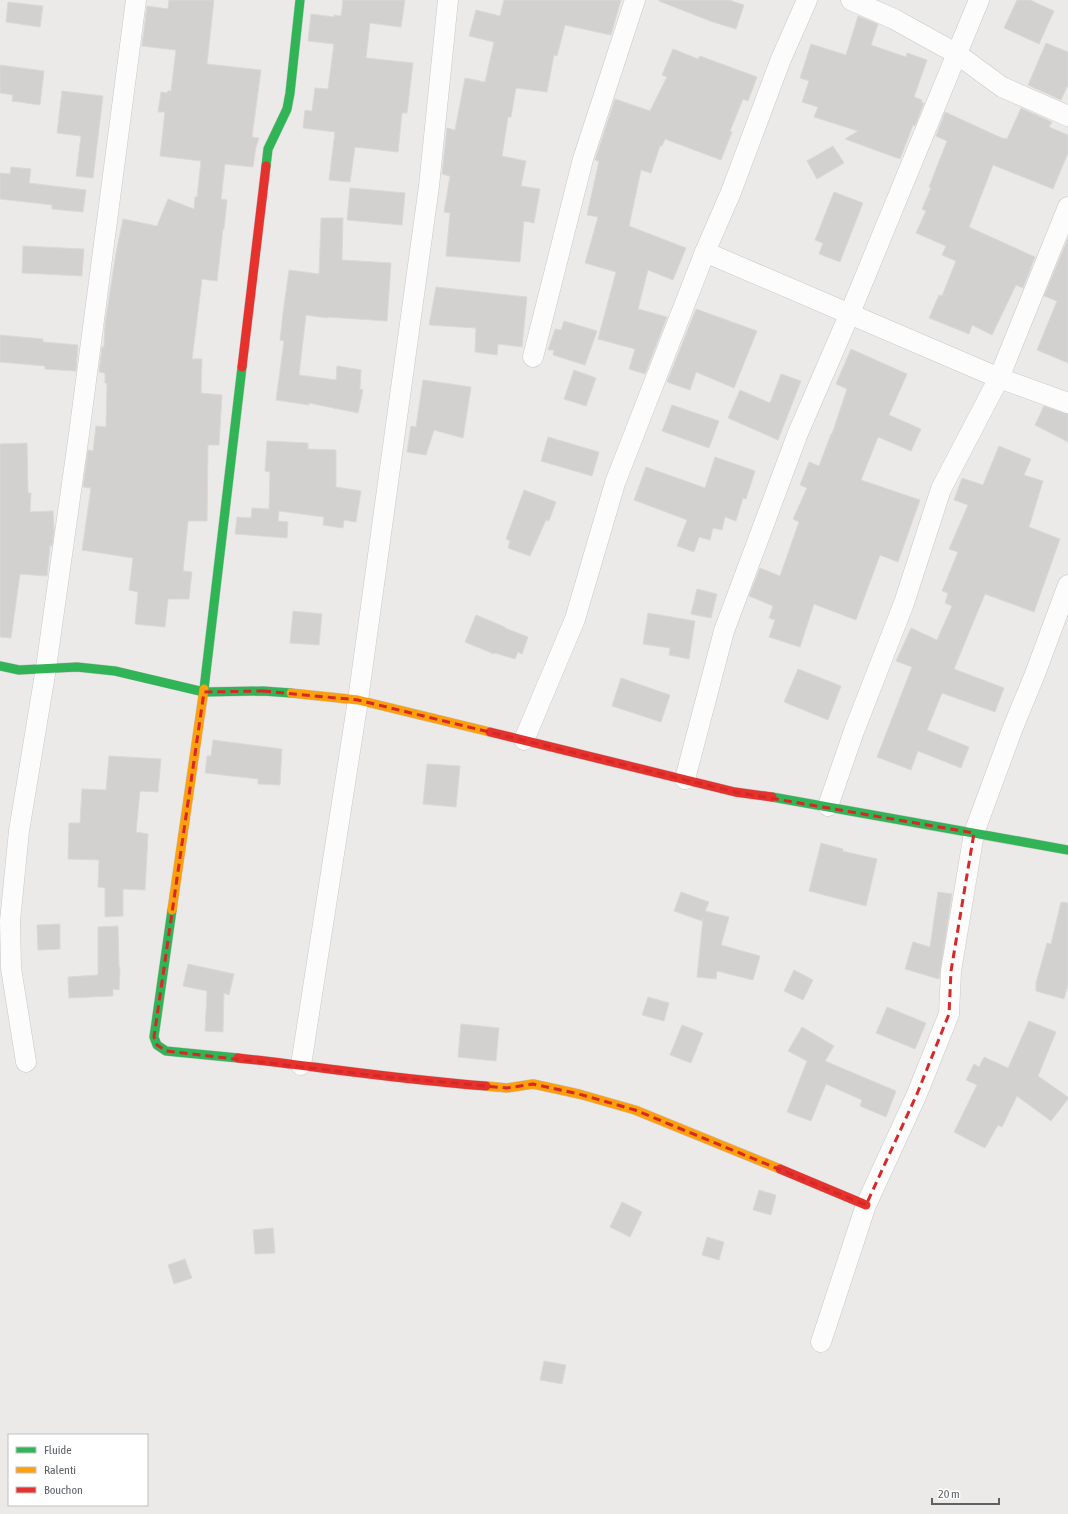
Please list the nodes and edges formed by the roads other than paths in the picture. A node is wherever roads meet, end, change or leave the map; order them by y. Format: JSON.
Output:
{"nodes":[{"id":1,"x":136,"y":0,"type":"edge"},
{"id":2,"x":300,"y":0,"type":"edge"},
{"id":3,"x":448,"y":0,"type":"edge"},
{"id":4,"x":635,"y":0,"type":"edge"},
{"id":5,"x":807,"y":0,"type":"edge"},
{"id":6,"x":852,"y":0,"type":"edge"},
{"id":7,"x":979,"y":0,"type":"edge"},
{"id":8,"x":957,"y":54,"type":"junction"},
{"id":9,"x":1068,"y":116,"type":"edge"},
{"id":10,"x":1068,"y":207,"type":"edge"},
{"id":11,"x":705,"y":252,"type":"junction"},
{"id":12,"x":850,"y":313,"type":"junction"},
{"id":13,"x":533,"y":357,"type":"dead end"},
{"id":14,"x":999,"y":378,"type":"junction"},
{"id":15,"x":1068,"y":403,"type":"edge"},
{"id":16,"x":1068,"y":585,"type":"edge"},
{"id":17,"x":0,"y":666,"type":"edge"},
{"id":18,"x":46,"y":668,"type":"junction"},
{"id":19,"x":204,"y":692,"type":"junction"},
{"id":20,"x":358,"y":700,"type":"junction"},
{"id":21,"x":524,"y":740,"type":"junction"},
{"id":22,"x":685,"y":778,"type":"junction"},
{"id":23,"x":828,"y":806,"type":"junction"},
{"id":24,"x":974,"y":833,"type":"junction"},
{"id":25,"x":1068,"y":850,"type":"edge"},
{"id":26,"x":26,"y":1062,"type":"dead end"},
{"id":27,"x":301,"y":1065,"type":"junction"},
{"id":28,"x":866,"y":1205,"type":"junction"},
{"id":29,"x":821,"y":1342,"type":"dead end"}],
"edges":[{"from":1,"to":18,"type":"street"},
{"from":2,"to":19,"type":"street"},
{"from":3,"to":20,"type":"street"},
{"from":4,"to":13,"type":"street"},
{"from":5,"to":11,"type":"street"},
{"from":6,"to":8,"type":"street"},
{"from":7,"to":8,"type":"street"},
{"from":8,"to":9,"type":"street"},
{"from":8,"to":12,"type":"street"},
{"from":10,"to":14,"type":"street"},
{"from":11,"to":12,"type":"street"},
{"from":11,"to":21,"type":"street"},
{"from":12,"to":14,"type":"street"},
{"from":12,"to":22,"type":"street"},
{"from":14,"to":15,"type":"street"},
{"from":14,"to":23,"type":"street"},
{"from":16,"to":24,"type":"street"},
{"from":17,"to":18,"type":"street"},
{"from":18,"to":19,"type":"street"},
{"from":18,"to":26,"type":"street"},
{"from":19,"to":20,"type":"street"},
{"from":19,"to":27,"type":"street"},
{"from":20,"to":21,"type":"street"},
{"from":20,"to":27,"type":"street"},
{"from":21,"to":22,"type":"street"},
{"from":22,"to":23,"type":"street"},
{"from":23,"to":24,"type":"street"},
{"from":24,"to":25,"type":"street"},
{"from":24,"to":28,"type":"street"},
{"from":27,"to":28,"type":"street"},
{"from":28,"to":29,"type":"street"}]}
